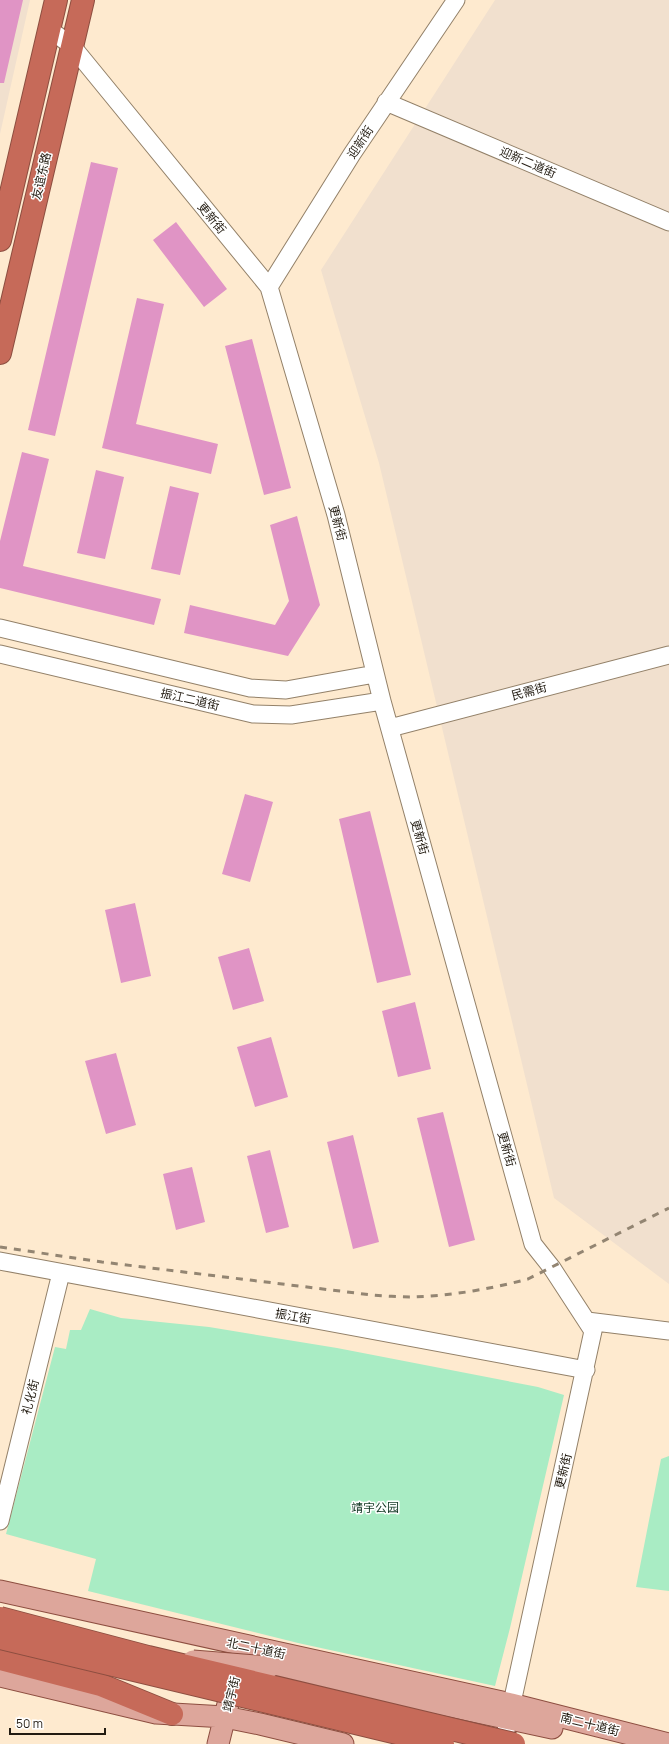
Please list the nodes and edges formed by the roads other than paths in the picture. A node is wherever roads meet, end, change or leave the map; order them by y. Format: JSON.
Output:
{"nodes":[{"id":1,"x":56,"y":0,"type":"edge"},
{"id":2,"x":83,"y":0,"type":"edge"},
{"id":3,"x":456,"y":0,"type":"edge"},
{"id":4,"x":49,"y":29,"type":"junction"},
{"id":5,"x":72,"y":46,"type":"junction"},
{"id":6,"x":386,"y":102,"type":"junction"},
{"id":7,"x":669,"y":222,"type":"edge"},
{"id":8,"x":0,"y":240,"type":"edge"},
{"id":9,"x":269,"y":287,"type":"junction"},
{"id":10,"x":0,"y":353,"type":"edge"},
{"id":11,"x":0,"y":628,"type":"edge"},
{"id":12,"x":0,"y":654,"type":"edge"},
{"id":13,"x":669,"y":655,"type":"edge"},
{"id":14,"x":375,"y":674,"type":"junction"},
{"id":15,"x":382,"y":701,"type":"junction"},
{"id":16,"x":390,"y":728,"type":"junction"},
{"id":17,"x":0,"y":1261,"type":"edge"},
{"id":18,"x":61,"y":1273,"type":"junction"},
{"id":19,"x":590,"y":1326,"type":"junction"},
{"id":20,"x":669,"y":1331,"type":"edge"},
{"id":21,"x":669,"y":1339,"type":"edge"},
{"id":22,"x":586,"y":1370,"type":"junction"},
{"id":23,"x":0,"y":1521,"type":"edge"},
{"id":24,"x":0,"y":1591,"type":"edge"},
{"id":25,"x":0,"y":1618,"type":"edge"},
{"id":26,"x":0,"y":1638,"type":"edge"},
{"id":27,"x":243,"y":1645,"type":"junction"},
{"id":28,"x":148,"y":1657,"type":"junction"},
{"id":29,"x":0,"y":1659,"type":"edge"},
{"id":30,"x":0,"y":1676,"type":"edge"},
{"id":31,"x":510,"y":1711,"type":"junction"},
{"id":32,"x":172,"y":1714,"type":"junction"},
{"id":33,"x":225,"y":1717,"type":"junction"},
{"id":34,"x":218,"y":1744,"type":"edge"},
{"id":35,"x":343,"y":1744,"type":"edge"},
{"id":36,"x":443,"y":1744,"type":"edge"},
{"id":37,"x":503,"y":1744,"type":"edge"},
{"id":38,"x":514,"y":1744,"type":"edge"},
{"id":39,"x":625,"y":1744,"type":"edge"},
{"id":40,"x":669,"y":1744,"type":"edge"}],
"edges":[{"from":1,"to":4,"type":"highway"},
{"from":2,"to":5,"type":"highway","name":"友谊东路"},
{"from":3,"to":6,"type":"street","name":"迎新街"},
{"from":4,"to":5,"type":"street","name":"更新街"},
{"from":4,"to":8,"type":"highway"},
{"from":5,"to":9,"type":"street","name":"更新街"},
{"from":5,"to":10,"type":"highway","name":"友谊东路"},
{"from":6,"to":7,"type":"street","name":"迎新二道街"},
{"from":6,"to":9,"type":"street","name":"迎新街"},
{"from":9,"to":14,"type":"street","name":"更新街"},
{"from":11,"to":14,"type":"street","name":"振江二道街"},
{"from":12,"to":15,"type":"street","name":"振江二道街"},
{"from":13,"to":16,"type":"street","name":"民需街"},
{"from":14,"to":15,"type":"street","name":"更新街"},
{"from":15,"to":16,"type":"street","name":"更新街"},
{"from":16,"to":19,"type":"street","name":"更新街"},
{"from":17,"to":18,"type":"street","name":"振江街"},
{"from":18,"to":22,"type":"street","name":"振江街"},
{"from":18,"to":23,"type":"street","name":"礼化街"},
{"from":19,"to":20,"type":"street"},
{"from":19,"to":21,"type":"street"},
{"from":19,"to":22,"type":"street","name":"更新街"},
{"from":22,"to":31,"type":"street","name":"更新街"},
{"from":24,"to":27,"type":"main road","name":"北二十道街"},
{"from":25,"to":28,"type":"highway","bridge":true},
{"from":26,"to":36,"type":"highway","bridge":true},
{"from":27,"to":31,"type":"main road","name":"北二十道街"},
{"from":27,"to":33,"type":"main road","name":"靖宇街"},
{"from":28,"to":31,"type":"main road","bridge":true},
{"from":28,"to":38,"type":"highway","bridge":true},
{"from":29,"to":32,"type":"highway"},
{"from":30,"to":32,"type":"main road"},
{"from":31,"to":37,"type":"street","name":"更新街"},
{"from":31,"to":39,"type":"main road"},
{"from":31,"to":40,"type":"main road","name":"南二十道街"},
{"from":32,"to":33,"type":"main road"},
{"from":33,"to":34,"type":"main road","name":"靖宇街"},
{"from":33,"to":35,"type":"main road"}]}
